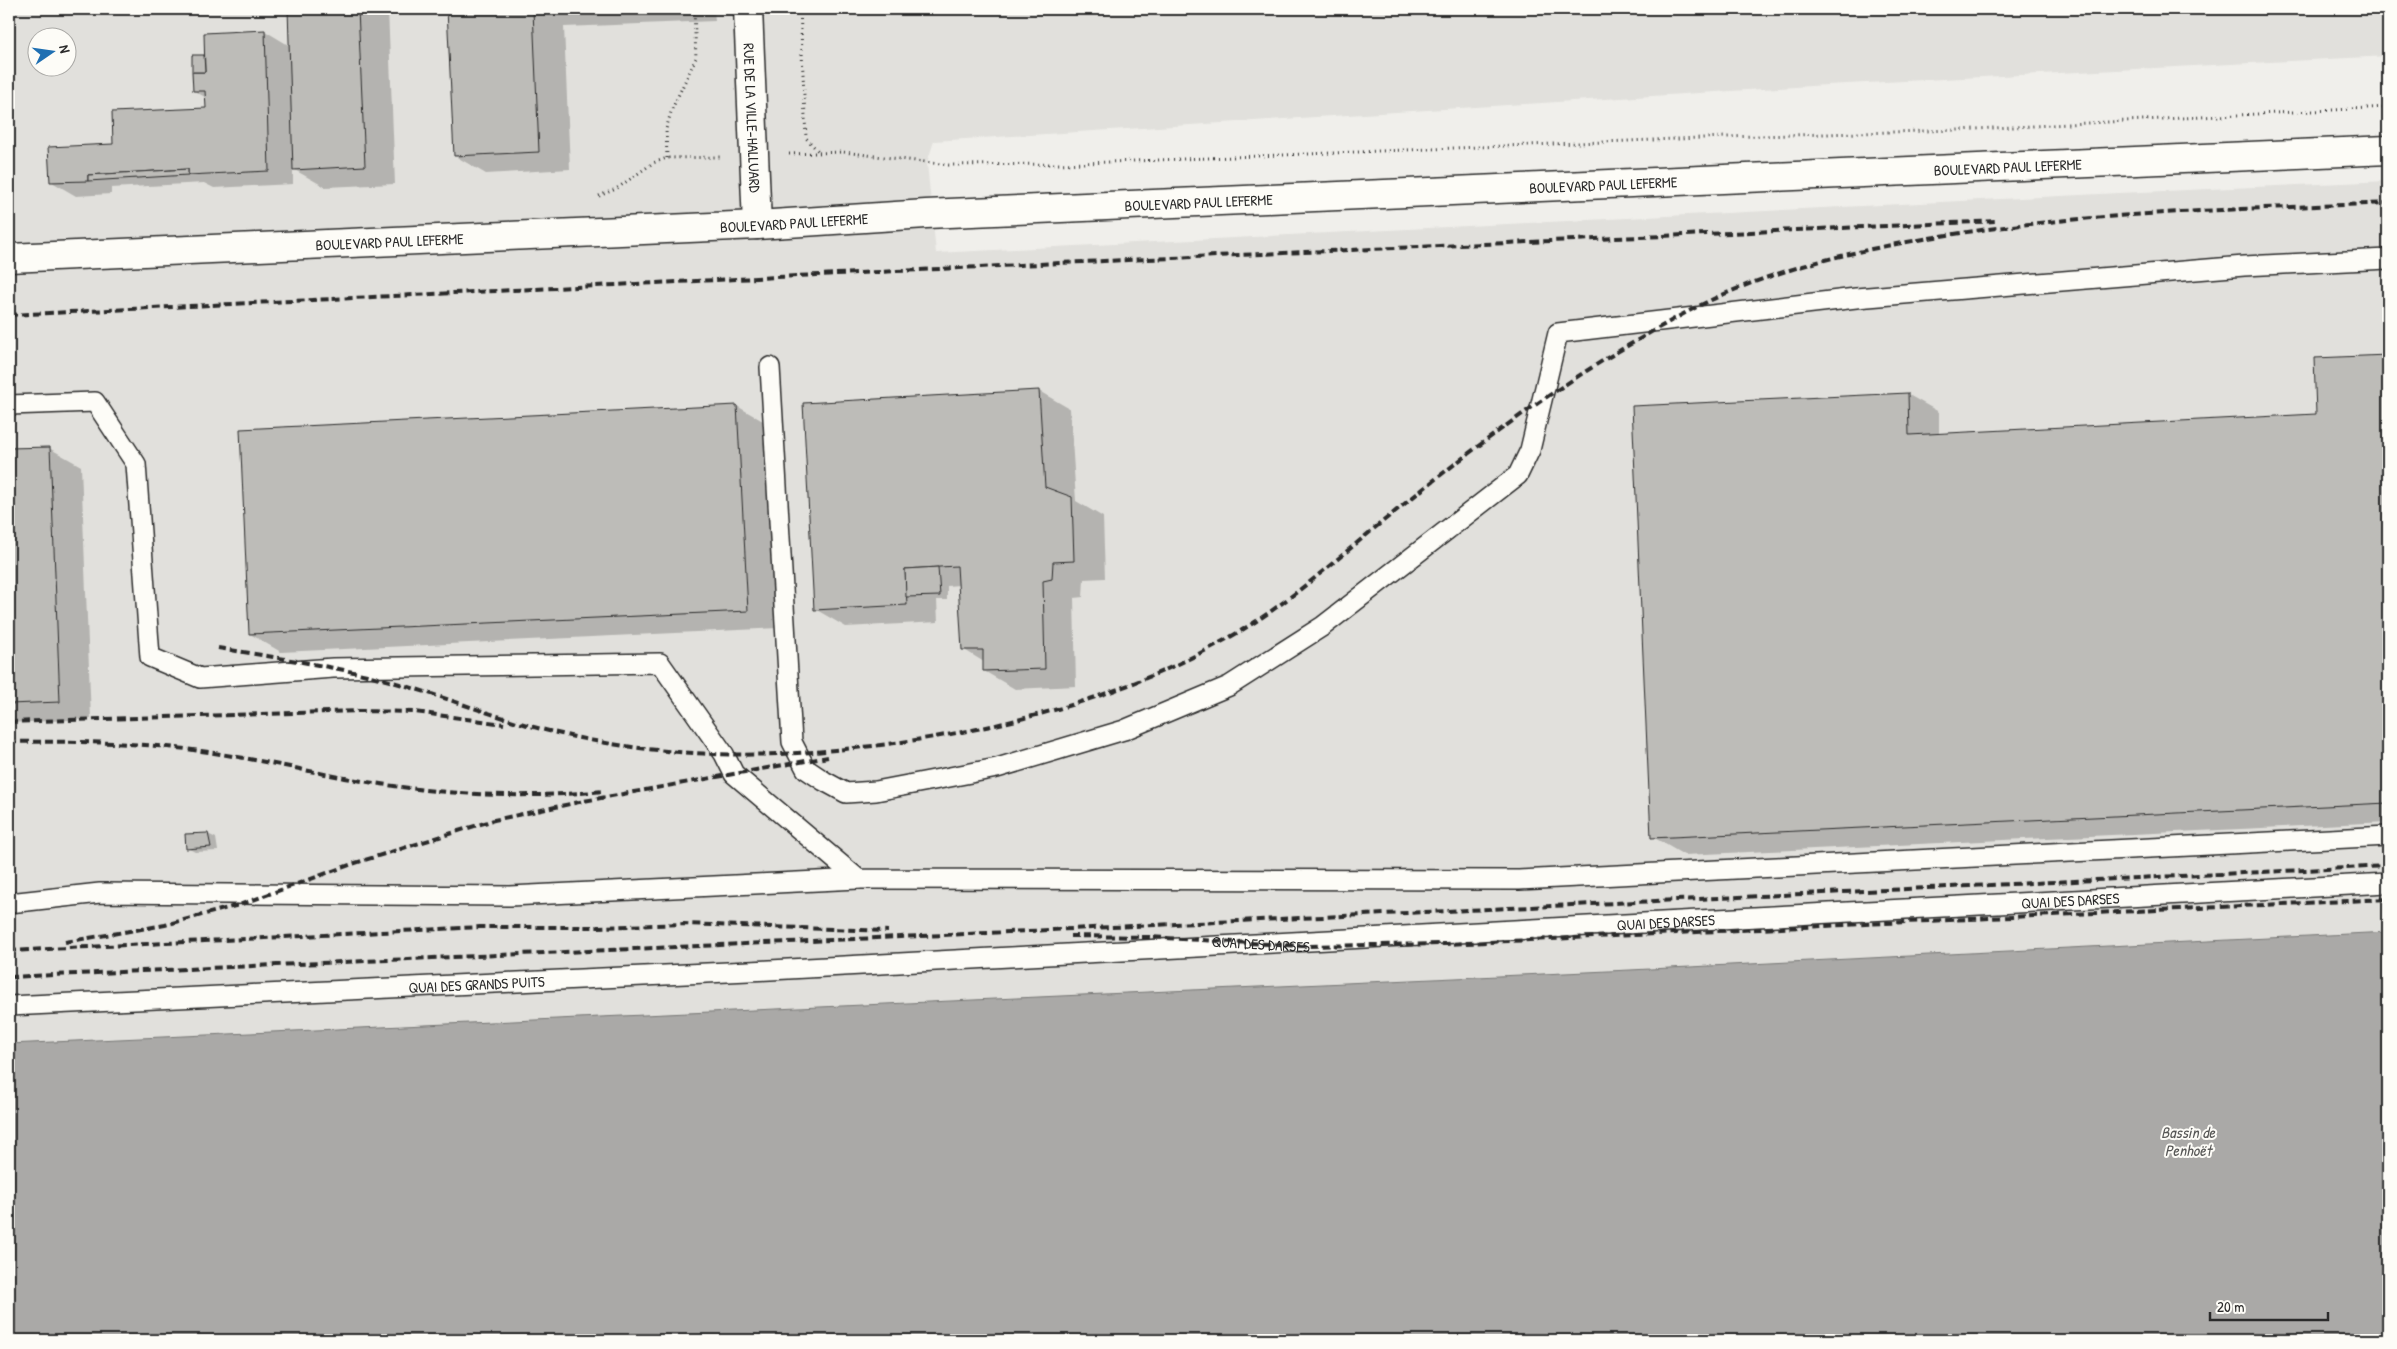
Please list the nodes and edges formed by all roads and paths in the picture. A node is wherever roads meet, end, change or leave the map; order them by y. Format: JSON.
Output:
{"nodes":[{"id":1,"x":694,"y":9,"type":"edge"},
{"id":2,"x":748,"y":9,"type":"edge"},
{"id":3,"x":800,"y":9,"type":"edge"},
{"id":4,"x":2388,"y":107,"type":"edge"},
{"id":5,"x":2388,"y":150,"type":"edge"},
{"id":6,"x":820,"y":153,"type":"junction"},
{"id":7,"x":754,"y":156,"type":"junction"},
{"id":8,"x":667,"y":158,"type":"junction"},
{"id":9,"x":653,"y":163,"type":"dead end"},
{"id":10,"x":757,"y":225,"type":"junction"},
{"id":11,"x":9,"y":258,"type":"edge"},
{"id":12,"x":2388,"y":258,"type":"edge"},
{"id":13,"x":770,"y":367,"type":"dead end"},
{"id":14,"x":9,"y":405,"type":"edge"},
{"id":15,"x":2388,"y":836,"type":"edge"},
{"id":16,"x":858,"y":879,"type":"junction"},
{"id":17,"x":2388,"y":883,"type":"edge"},
{"id":18,"x":9,"y":902,"type":"edge"},
{"id":19,"x":942,"y":960,"type":"joint"},
{"id":20,"x":9,"y":1006,"type":"edge"}],
"edges":[{"from":1,"to":8,"type":"path"},
{"from":2,"to":7,"type":"main road","name":"RUE DE LA VILLE-HALLUARD"},
{"from":3,"to":6,"type":"path"},
{"from":4,"to":6,"type":"path"},
{"from":5,"to":10,"type":"main road","name":"BOULEVARD PAUL LEFERME"},
{"from":6,"to":7,"type":"path"},
{"from":7,"to":8,"type":"path"},
{"from":7,"to":10,"type":"main road","name":"RUE DE LA VILLE-HALLUARD"},
{"from":8,"to":9,"type":"path"},
{"from":10,"to":11,"type":"main road","name":"BOULEVARD PAUL LEFERME"},
{"from":12,"to":13,"type":"lane"},
{"from":14,"to":16,"type":"lane"},
{"from":15,"to":16,"type":"lane"},
{"from":16,"to":18,"type":"lane"},
{"from":17,"to":19,"type":"lane","name":"QUAI DES DARSES"},
{"from":19,"to":20,"type":"lane","name":"QUAI DES GRANDS PUITS"}]}
